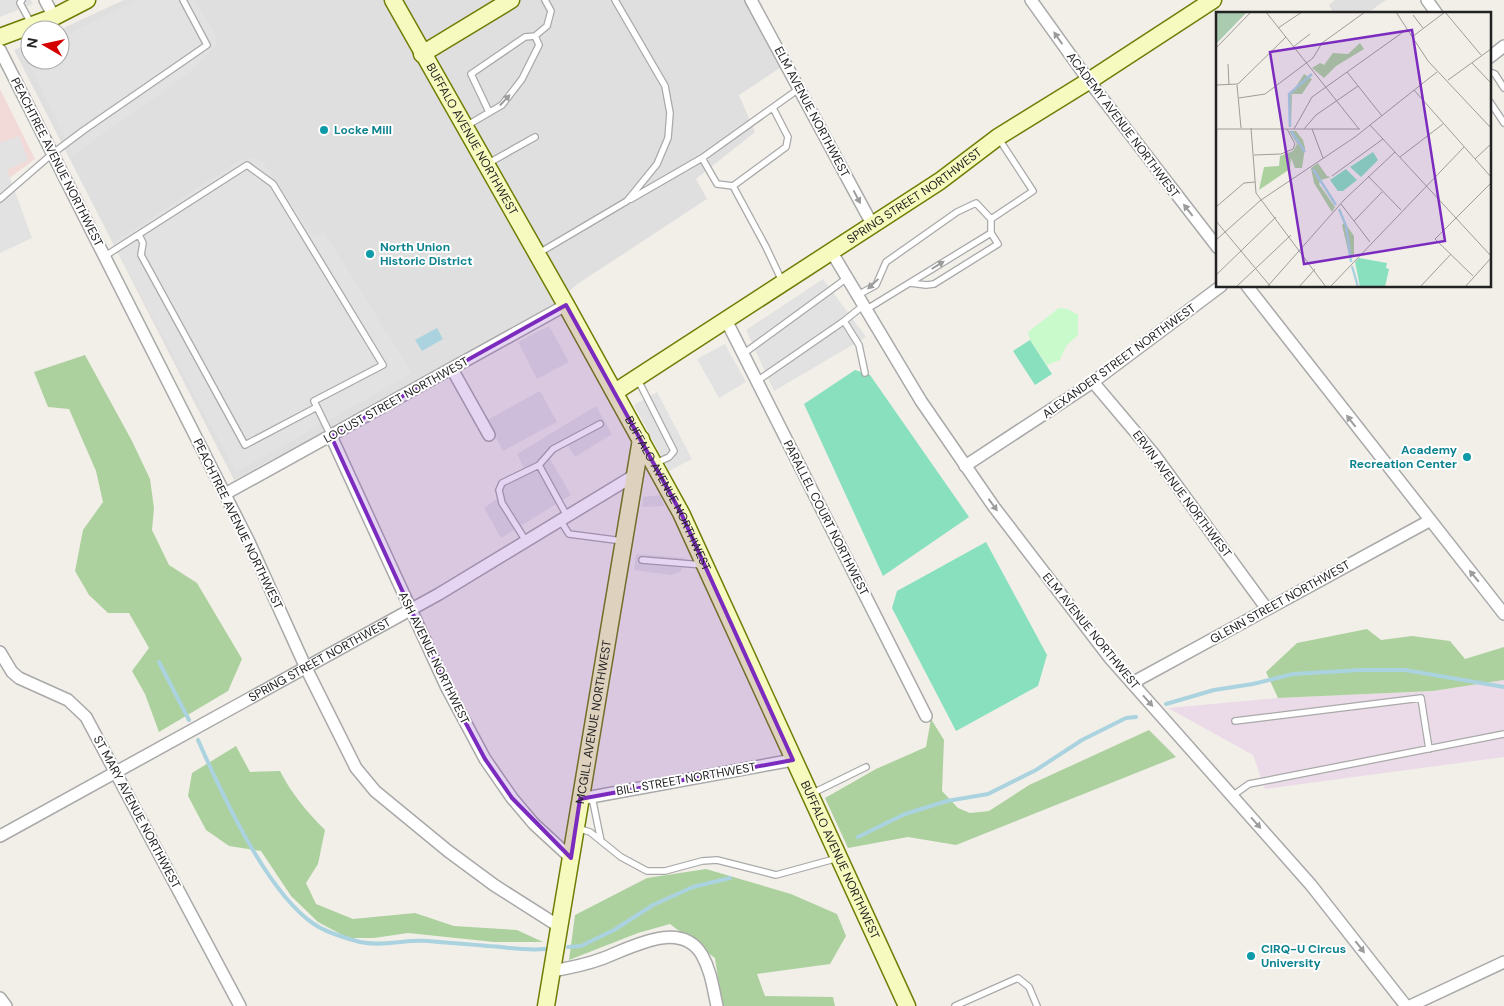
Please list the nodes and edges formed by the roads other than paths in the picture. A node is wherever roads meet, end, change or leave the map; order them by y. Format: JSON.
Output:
{"nodes":[{"id":1,"x":22,"y":0,"type":"edge"},
{"id":2,"x":45,"y":0,"type":"edge"},
{"id":3,"x":87,"y":0,"type":"edge"},
{"id":4,"x":183,"y":0,"type":"edge"},
{"id":5,"x":393,"y":0,"type":"edge"},
{"id":6,"x":511,"y":0,"type":"edge"},
{"id":7,"x":545,"y":0,"type":"edge"},
{"id":8,"x":615,"y":0,"type":"edge"},
{"id":9,"x":751,"y":0,"type":"edge"},
{"id":10,"x":1031,"y":0,"type":"edge"},
{"id":11,"x":1213,"y":0,"type":"edge"},
{"id":12,"x":1427,"y":0,"type":"edge"},
{"id":13,"x":1436,"y":12,"type":"edge"},
{"id":14,"x":54,"y":17,"type":"junction"},
{"id":15,"x":29,"y":20,"type":"edge"},
{"id":16,"x":46,"y":20,"type":"edge"},
{"id":17,"x":20,"y":30,"type":"edge"},
{"id":18,"x":535,"y":36,"type":"junction"},
{"id":19,"x":0,"y":37,"type":"edge"},
{"id":20,"x":1504,"y":46,"type":"edge"},
{"id":21,"x":0,"y":50,"type":"edge"},
{"id":22,"x":422,"y":54,"type":"junction"},
{"id":23,"x":1492,"y":55,"type":"edge"},
{"id":24,"x":1492,"y":73,"type":"edge"},
{"id":25,"x":1089,"y":81,"type":"junction"},
{"id":26,"x":800,"y":88,"type":"junction"},
{"id":27,"x":1504,"y":88,"type":"edge"},
{"id":28,"x":1492,"y":105,"type":"edge"},
{"id":29,"x":773,"y":108,"type":"junction"},
{"id":30,"x":489,"y":112,"type":"junction"},
{"id":31,"x":1504,"y":122,"type":"edge"},
{"id":32,"x":464,"y":127,"type":"junction"},
{"id":33,"x":535,"y":137,"type":"dead end"},
{"id":34,"x":998,"y":137,"type":"junction"},
{"id":35,"x":52,"y":154,"type":"junction"},
{"id":36,"x":702,"y":158,"type":"junction"},
{"id":37,"x":486,"y":165,"type":"junction"},
{"id":38,"x":733,"y":186,"type":"junction"},
{"id":39,"x":0,"y":199,"type":"edge"},
{"id":40,"x":627,"y":202,"type":"junction"},
{"id":41,"x":990,"y":219,"type":"junction"},
{"id":42,"x":872,"y":224,"type":"junction"},
{"id":43,"x":990,"y":233,"type":"junction"},
{"id":44,"x":139,"y":236,"type":"junction"},
{"id":45,"x":1216,"y":245,"type":"edge"},
{"id":46,"x":831,"y":251,"type":"junction"},
{"id":47,"x":537,"y":254,"type":"junction"},
{"id":48,"x":105,"y":256,"type":"junction"},
{"id":49,"x":847,"y":278,"type":"junction"},
{"id":50,"x":910,"y":282,"type":"junction"},
{"id":51,"x":782,"y":283,"type":"junction"},
{"id":52,"x":1218,"y":288,"type":"edge"},
{"id":53,"x":1249,"y":288,"type":"edge"},
{"id":54,"x":863,"y":303,"type":"junction"},
{"id":55,"x":566,"y":305,"type":"junction"},
{"id":56,"x":726,"y":320,"type":"junction"},
{"id":57,"x":844,"y":322,"type":"junction"},
{"id":58,"x":743,"y":354,"type":"junction"},
{"id":59,"x":452,"y":369,"type":"junction"},
{"id":60,"x":865,"y":373,"type":"dead end"},
{"id":61,"x":637,"y":377,"type":"junction"},
{"id":62,"x":757,"y":380,"type":"junction"},
{"id":63,"x":1093,"y":382,"type":"junction"},
{"id":64,"x":615,"y":392,"type":"junction"},
{"id":65,"x":317,"y":408,"type":"junction"},
{"id":66,"x":600,"y":424,"type":"dead end"},
{"id":67,"x":489,"y":435,"type":"dead end"},
{"id":68,"x":331,"y":436,"type":"junction"},
{"id":69,"x":641,"y":439,"type":"junction"},
{"id":70,"x":539,"y":464,"type":"junction"},
{"id":71,"x":654,"y":464,"type":"junction"},
{"id":72,"x":965,"y":466,"type":"junction"},
{"id":73,"x":634,"y":475,"type":"junction"},
{"id":74,"x":225,"y":494,"type":"junction"},
{"id":75,"x":564,"y":518,"type":"junction"},
{"id":76,"x":1429,"y":521,"type":"junction"},
{"id":77,"x":526,"y":541,"type":"junction"},
{"id":78,"x":623,"y":541,"type":"junction"},
{"id":79,"x":642,"y":560,"type":"dead end"},
{"id":80,"x":705,"y":565,"type":"junction"},
{"id":81,"x":410,"y":609,"type":"junction"},
{"id":82,"x":1267,"y":609,"type":"junction"},
{"id":83,"x":1504,"y":614,"type":"edge"},
{"id":84,"x":0,"y":652,"type":"edge"},
{"id":85,"x":306,"y":668,"type":"junction"},
{"id":86,"x":1132,"y":683,"type":"junction"},
{"id":87,"x":926,"y":716,"type":"dead end"},
{"id":88,"x":1235,"y":721,"type":"dead end"},
{"id":89,"x":1504,"y":734,"type":"edge"},
{"id":90,"x":1429,"y":748,"type":"junction"},
{"id":91,"x":793,"y":760,"type":"junction"},
{"id":92,"x":866,"y":767,"type":"dead end"},
{"id":93,"x":116,"y":773,"type":"junction"},
{"id":94,"x":809,"y":795,"type":"junction"},
{"id":95,"x":1232,"y":796,"type":"junction"},
{"id":96,"x":586,"y":798,"type":"junction"},
{"id":97,"x":576,"y":827,"type":"junction"},
{"id":98,"x":0,"y":836,"type":"edge"},
{"id":99,"x":601,"y":841,"type":"junction"},
{"id":100,"x":571,"y":858,"type":"junction"},
{"id":101,"x":838,"y":858,"type":"junction"},
{"id":102,"x":560,"y":927,"type":"junction"},
{"id":103,"x":1504,"y":962,"type":"edge"},
{"id":104,"x":552,"y":971,"type":"junction"},
{"id":105,"x":0,"y":998,"type":"edge"},
{"id":106,"x":6,"y":1006,"type":"edge"},
{"id":107,"x":240,"y":1006,"type":"edge"},
{"id":108,"x":546,"y":1006,"type":"edge"},
{"id":109,"x":717,"y":1006,"type":"edge"},
{"id":110,"x":907,"y":1006,"type":"edge"},
{"id":111,"x":956,"y":1006,"type":"edge"},
{"id":112,"x":1037,"y":1006,"type":"edge"},
{"id":113,"x":1406,"y":1006,"type":"edge"},
{"id":114,"x":1410,"y":1006,"type":"edge"}],
"edges":[{"from":1,"to":15,"type":"lane"},
{"from":2,"to":14,"type":"street"},
{"from":3,"to":14,"type":"street"},
{"from":4,"to":35,"type":"lane"},
{"from":5,"to":22,"type":"street","name":"BUFFALO AVENUE NORTHWEST"},
{"from":6,"to":22,"type":"street"},
{"from":7,"to":18,"type":"lane"},
{"from":8,"to":40,"type":"lane"},
{"from":9,"to":26,"type":"street","name":"ELM AVENUE NORTHWEST"},
{"from":25,"to":10,"type":"street","name":"ACADEMY AVENUE NORTHWEST","one_way":true},
{"from":11,"to":25,"type":"street","name":"SPRING STREET NORTHWEST"},
{"from":12,"to":13,"type":"street"},
{"from":14,"to":16,"type":"street"},
{"from":17,"to":19,"type":"street"},
{"from":30,"to":18,"type":"lane","one_way":true},
{"from":18,"to":30,"type":"lane"},
{"from":20,"to":23,"type":"street"},
{"from":21,"to":35,"type":"street","name":"PEACHTREE AVENUE NORTHWEST"},
{"from":22,"to":32,"type":"street","name":"BUFFALO AVENUE NORTHWEST"},
{"from":24,"to":27,"type":"lane"},
{"from":25,"to":34,"type":"street","name":"SPRING STREET NORTHWEST"},
{"from":45,"to":25,"type":"street","name":"ACADEMY AVENUE NORTHWEST","one_way":true},
{"from":26,"to":29,"type":"lane"},
{"from":26,"to":42,"type":"street","name":"ELM AVENUE NORTHWEST","one_way":true},
{"from":28,"to":31,"type":"lane"},
{"from":29,"to":36,"type":"lane"},
{"from":29,"to":38,"type":"lane"},
{"from":30,"to":32,"type":"lane"},
{"from":32,"to":37,"type":"street","name":"BUFFALO AVENUE NORTHWEST"},
{"from":33,"to":37,"type":"lane"},
{"from":34,"to":41,"type":"lane"},
{"from":34,"to":42,"type":"street","name":"SPRING STREET NORTHWEST"},
{"from":35,"to":39,"type":"lane"},
{"from":35,"to":48,"type":"street","name":"PEACHTREE AVENUE NORTHWEST"},
{"from":36,"to":38,"type":"lane"},
{"from":36,"to":40,"type":"lane"},
{"from":37,"to":47,"type":"street","name":"BUFFALO AVENUE NORTHWEST"},
{"from":38,"to":51,"type":"lane"},
{"from":40,"to":47,"type":"lane"},
{"from":41,"to":43,"type":"lane"},
{"from":41,"to":54,"type":"lane","one_way":true},
{"from":42,"to":46,"type":"street","name":"SPRING STREET NORTHWEST"},
{"from":50,"to":43,"type":"lane","one_way":true},
{"from":43,"to":50,"type":"lane"},
{"from":44,"to":48,"type":"lane"},
{"from":44,"to":65,"type":"lane"},
{"from":44,"to":65,"type":"lane"},
{"from":46,"to":49,"type":"street","name":"ELM AVENUE NORTHWEST"},
{"from":46,"to":51,"type":"street","name":"SPRING STREET NORTHWEST"},
{"from":47,"to":55,"type":"street","name":"BUFFALO AVENUE NORTHWEST"},
{"from":48,"to":74,"type":"street","name":"PEACHTREE AVENUE NORTHWEST"},
{"from":49,"to":54,"type":"street","name":"ELM AVENUE NORTHWEST"},
{"from":49,"to":58,"type":"lane"},
{"from":50,"to":54,"type":"lane"},
{"from":51,"to":56,"type":"street","name":"SPRING STREET NORTHWEST"},
{"from":52,"to":63,"type":"street","name":"ALEXANDER STREET NORTHWEST"},
{"from":76,"to":53,"type":"street","one_way":true},
{"from":54,"to":57,"type":"lane"},
{"from":54,"to":72,"type":"street","name":"ELM AVENUE NORTHWEST"},
{"from":55,"to":59,"type":"street","name":"LOCUST STREET NORTHWEST"},
{"from":55,"to":64,"type":"street","name":"BUFFALO AVENUE NORTHWEST"},
{"from":56,"to":58,"type":"street","name":"PARALLEL COURT NORTHWEST"},
{"from":56,"to":61,"type":"street","name":"SPRING STREET NORTHWEST"},
{"from":57,"to":60,"type":"lane"},
{"from":57,"to":62,"type":"lane"},
{"from":58,"to":62,"type":"street","name":"PARALLEL COURT NORTHWEST"},
{"from":59,"to":67,"type":"street"},
{"from":59,"to":68,"type":"street","name":"LOCUST STREET NORTHWEST"},
{"from":61,"to":64,"type":"street","name":"SPRING STREET NORTHWEST"},
{"from":61,"to":71,"type":"lane"},
{"from":62,"to":87,"type":"street","name":"PARALLEL COURT NORTHWEST"},
{"from":63,"to":72,"type":"street","name":"ALEXANDER STREET NORTHWEST"},
{"from":63,"to":82,"type":"street","name":"ERVIN AVENUE NORTHWEST"},
{"from":64,"to":69,"type":"street","name":"BUFFALO AVENUE NORTHWEST"},
{"from":65,"to":68,"type":"lane"},
{"from":66,"to":70,"type":"lane"},
{"from":68,"to":74,"type":"street","name":"LOCUST STREET NORTHWEST"},
{"from":68,"to":81,"type":"street","name":"ASH AVENUE NORTHWEST"},
{"from":69,"to":71,"type":"street","name":"BUFFALO AVENUE NORTHWEST"},
{"from":69,"to":73,"type":"street","name":"MCGILL AVENUE NORTHWEST"},
{"from":70,"to":75,"type":"lane"},
{"from":70,"to":77,"type":"lane"},
{"from":71,"to":80,"type":"street","name":"BUFFALO AVENUE NORTHWEST"},
{"from":72,"to":86,"type":"street","name":"ELM AVENUE NORTHWEST","one_way":true},
{"from":73,"to":75,"type":"street","name":"SPRING STREET NORTHWEST"},
{"from":73,"to":78,"type":"street","name":"MCGILL AVENUE NORTHWEST"},
{"from":74,"to":85,"type":"street","name":"PEACHTREE AVENUE NORTHWEST"},
{"from":75,"to":77,"type":"street","name":"SPRING STREET NORTHWEST"},
{"from":75,"to":78,"type":"lane"},
{"from":76,"to":82,"type":"street","name":"GLENN STREET NORTHWEST"},
{"from":83,"to":76,"type":"street","one_way":true},
{"from":77,"to":81,"type":"street","name":"SPRING STREET NORTHWEST"},
{"from":78,"to":96,"type":"street","name":"MCGILL AVENUE NORTHWEST"},
{"from":79,"to":80,"type":"lane"},
{"from":80,"to":91,"type":"street","name":"BUFFALO AVENUE NORTHWEST"},
{"from":81,"to":85,"type":"street","name":"SPRING STREET NORTHWEST"},
{"from":81,"to":100,"type":"street","name":"ASH AVENUE NORTHWEST"},
{"from":82,"to":86,"type":"street","name":"GLENN STREET NORTHWEST"},
{"from":84,"to":93,"type":"street","name":"ST MARY AVENUE NORTHWEST"},
{"from":85,"to":93,"type":"street","name":"SPRING STREET NORTHWEST"},
{"from":85,"to":102,"type":"street","name":"PEACHTREE AVENUE NORTHWEST"},
{"from":86,"to":95,"type":"street","name":"ELM AVENUE NORTHWEST","one_way":true},
{"from":88,"to":90,"type":"lane"},
{"from":89,"to":90,"type":"lane"},
{"from":90,"to":95,"type":"lane"},
{"from":91,"to":94,"type":"street","name":"BUFFALO AVENUE NORTHWEST"},
{"from":91,"to":96,"type":"street","name":"BILL STREET NORTHWEST"},
{"from":92,"to":94,"type":"lane"},
{"from":93,"to":98,"type":"street","name":"SPRING STREET NORTHWEST"},
{"from":93,"to":107,"type":"street","name":"ST MARY AVENUE NORTHWEST"},
{"from":94,"to":101,"type":"street","name":"BUFFALO AVENUE NORTHWEST"},
{"from":95,"to":113,"type":"street","name":"ELM AVENUE NORTHWEST","one_way":true},
{"from":96,"to":97,"type":"street","name":"MCGILL AVENUE NORTHWEST"},
{"from":96,"to":99,"type":"lane"},
{"from":97,"to":99,"type":"lane"},
{"from":97,"to":100,"type":"street","name":"MCGILL AVENUE NORTHWEST"},
{"from":99,"to":101,"type":"lane"},
{"from":100,"to":102,"type":"street","name":"MCGILL AVENUE NORTHWEST"},
{"from":101,"to":110,"type":"street","name":"BUFFALO AVENUE NORTHWEST"},
{"from":102,"to":104,"type":"street","name":"MCGILL AVENUE NORTHWEST"},
{"from":103,"to":114,"type":"street"},
{"from":104,"to":108,"type":"street","name":"MCGILL AVENUE NORTHWEST"},
{"from":104,"to":109,"type":"street"},
{"from":105,"to":106,"type":"street"},
{"from":111,"to":112,"type":"lane"}]}
